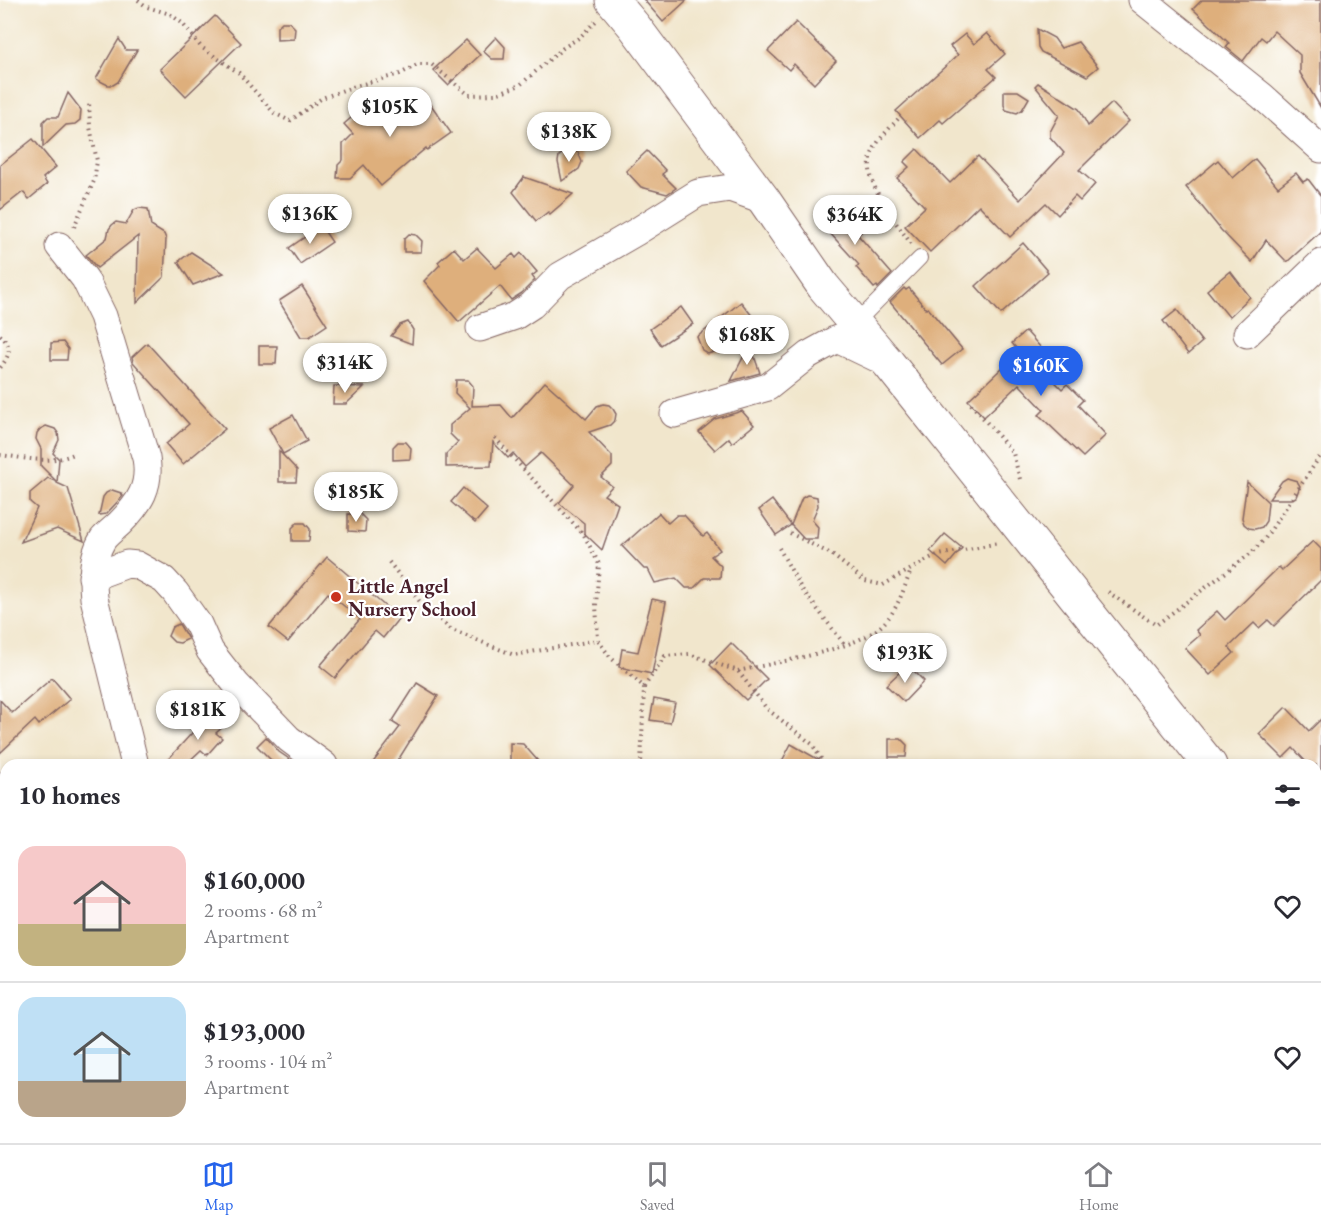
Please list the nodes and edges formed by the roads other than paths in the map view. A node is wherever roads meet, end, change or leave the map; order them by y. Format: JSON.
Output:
{"nodes":[{"id":1,"x":612,"y":0,"type":"edge"},
{"id":2,"x":1142,"y":0,"type":"edge"},
{"id":3,"x":1321,"y":149,"type":"edge"},
{"id":4,"x":764,"y":200,"type":"junction"},
{"id":5,"x":65,"y":253,"type":"road end"},
{"id":6,"x":920,"y":258,"type":"road end"},
{"id":7,"x":1321,"y":262,"type":"edge"},
{"id":8,"x":855,"y":324,"type":"junction"},
{"id":9,"x":480,"y":328,"type":"dead end"},
{"id":10,"x":1247,"y":334,"type":"dead end"},
{"id":11,"x":889,"y":364,"type":"junction"},
{"id":12,"x":674,"y":414,"type":"dead end"},
{"id":13,"x":92,"y":577,"type":"junction"},
{"id":14,"x":134,"y":759,"type":"edge"},
{"id":15,"x":316,"y":759,"type":"edge"},
{"id":16,"x":1205,"y":759,"type":"edge"}],
"edges":[{"from":1,"to":4,"type":"street"},
{"from":2,"to":3,"type":"street"},
{"from":4,"to":8,"type":"street"},
{"from":4,"to":9,"type":"street"},
{"from":5,"to":13,"type":"street"},
{"from":6,"to":8,"type":"lane"},
{"from":7,"to":10,"type":"street"},
{"from":8,"to":11,"type":"street"},
{"from":11,"to":12,"type":"street"},
{"from":11,"to":16,"type":"street"},
{"from":13,"to":14,"type":"street"},
{"from":13,"to":15,"type":"street"}]}
